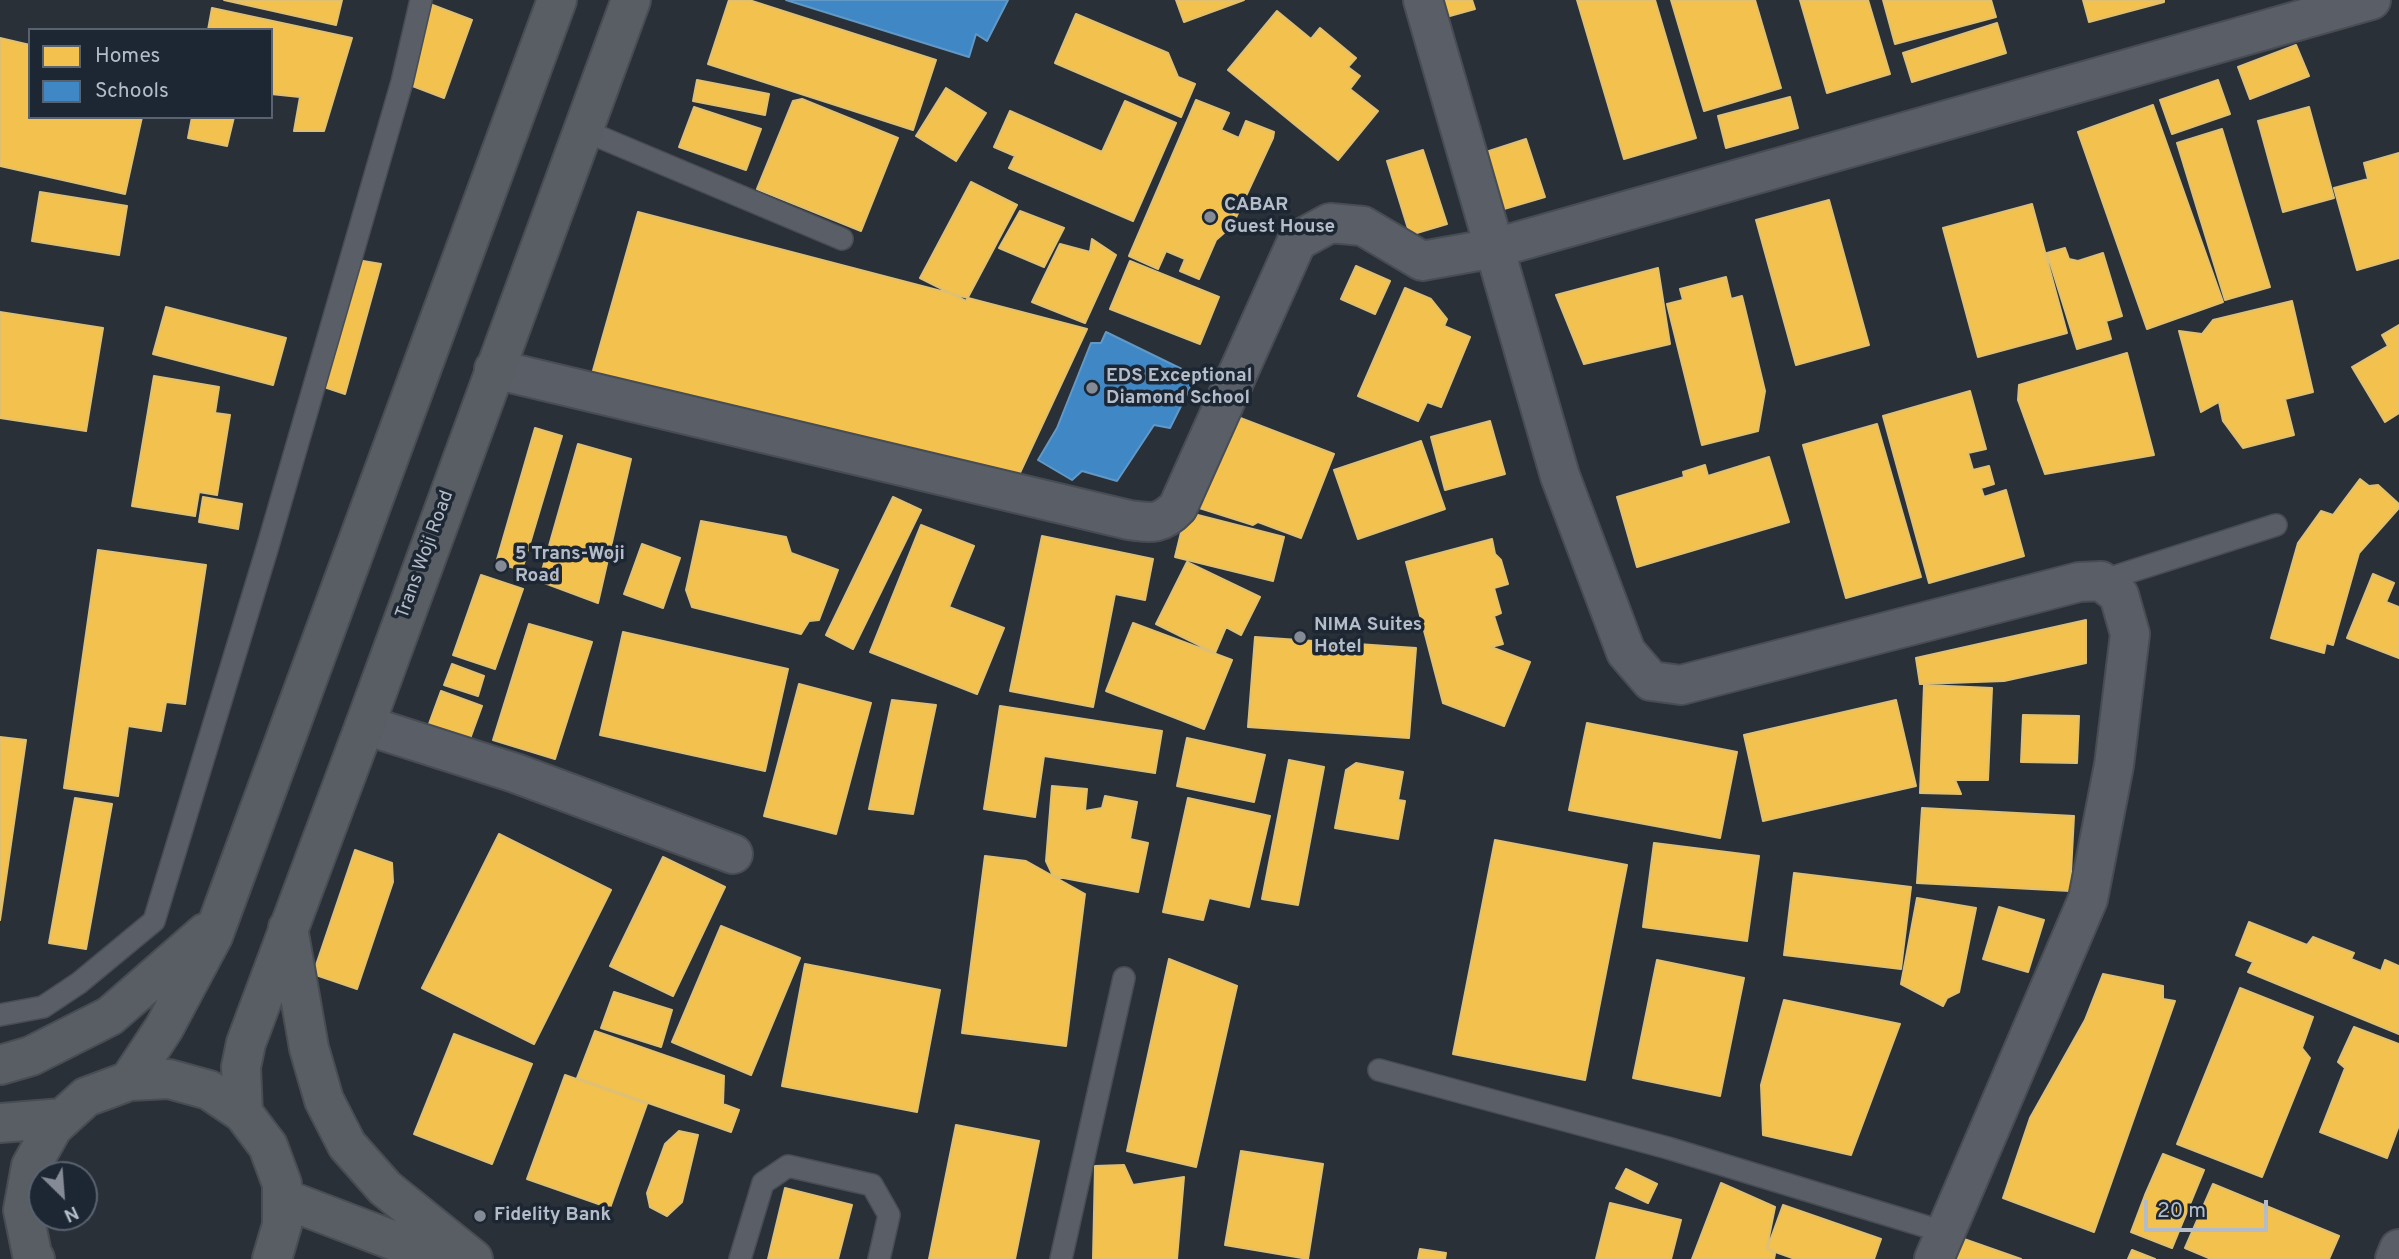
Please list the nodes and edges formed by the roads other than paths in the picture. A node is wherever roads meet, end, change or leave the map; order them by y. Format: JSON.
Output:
{"nodes":[{"id":1,"x":421,"y":0,"type":"edge"},
{"id":2,"x":557,"y":0,"type":"edge"},
{"id":3,"x":631,"y":0,"type":"edge"},
{"id":4,"x":1423,"y":0,"type":"edge"},
{"id":5,"x":2371,"y":0,"type":"edge"},
{"id":6,"x":583,"y":130,"type":"junction"},
{"id":7,"x":842,"y":239,"type":"dead end"},
{"id":8,"x":1495,"y":248,"type":"junction"},
{"id":9,"x":494,"y":369,"type":"junction"},
{"id":10,"x":2276,"y":525,"type":"dead end"},
{"id":11,"x":2101,"y":581,"type":"junction"},
{"id":12,"x":365,"y":726,"type":"junction"},
{"id":13,"x":733,"y":854,"type":"dead end"},
{"id":14,"x":217,"y":923,"type":"junction"},
{"id":15,"x":288,"y":928,"type":"junction"},
{"id":16,"x":1124,"y":978,"type":"dead end"},
{"id":17,"x":0,"y":1015,"type":"edge"},
{"id":18,"x":0,"y":1065,"type":"edge"},
{"id":19,"x":1379,"y":1070,"type":"dead end"},
{"id":20,"x":128,"y":1081,"type":"junction"},
{"id":21,"x":243,"y":1113,"type":"junction"},
{"id":22,"x":62,"y":1118,"type":"junction"},
{"id":23,"x":0,"y":1123,"type":"edge"},
{"id":24,"x":282,"y":1198,"type":"junction"},
{"id":25,"x":21,"y":1234,"type":"edge"},
{"id":26,"x":1939,"y":1245,"type":"edge"},
{"id":27,"x":2399,"y":1249,"type":"edge"},
{"id":28,"x":272,"y":1259,"type":"edge"},
{"id":29,"x":442,"y":1259,"type":"edge"},
{"id":30,"x":473,"y":1259,"type":"edge"},
{"id":31,"x":740,"y":1259,"type":"edge"},
{"id":32,"x":878,"y":1259,"type":"edge"},
{"id":33,"x":1061,"y":1259,"type":"edge"},
{"id":34,"x":2395,"y":1259,"type":"edge"}],
"edges":[{"from":1,"to":17,"type":"lane"},
{"from":2,"to":14,"type":"main road"},
{"from":3,"to":6,"type":"main road","name":"Trans Woji Road"},
{"from":4,"to":8,"type":"street"},
{"from":5,"to":8,"type":"street"},
{"from":6,"to":7,"type":"lane"},
{"from":6,"to":9,"type":"main road","name":"Trans Woji Road"},
{"from":8,"to":9,"type":"street"},
{"from":8,"to":11,"type":"street"},
{"from":9,"to":12,"type":"main road","name":"Trans Woji Road"},
{"from":10,"to":11,"type":"lane"},
{"from":11,"to":26,"type":"street"},
{"from":12,"to":13,"type":"street"},
{"from":12,"to":15,"type":"main road","name":"Trans Woji Road"},
{"from":14,"to":18,"type":"main road"},
{"from":14,"to":20,"type":"main road"},
{"from":15,"to":21,"type":"main road","name":"Trans Woji Road"},
{"from":15,"to":30,"type":"main road"},
{"from":16,"to":33,"type":"lane"},
{"from":19,"to":26,"type":"lane"},
{"from":20,"to":21,"type":"main road"},
{"from":20,"to":22,"type":"main road"},
{"from":21,"to":24,"type":"main road"},
{"from":22,"to":23,"type":"main road"},
{"from":22,"to":25,"type":"main road"},
{"from":24,"to":28,"type":"main road"},
{"from":24,"to":29,"type":"main road"},
{"from":27,"to":34,"type":"street"},
{"from":31,"to":32,"type":"lane"}]}
